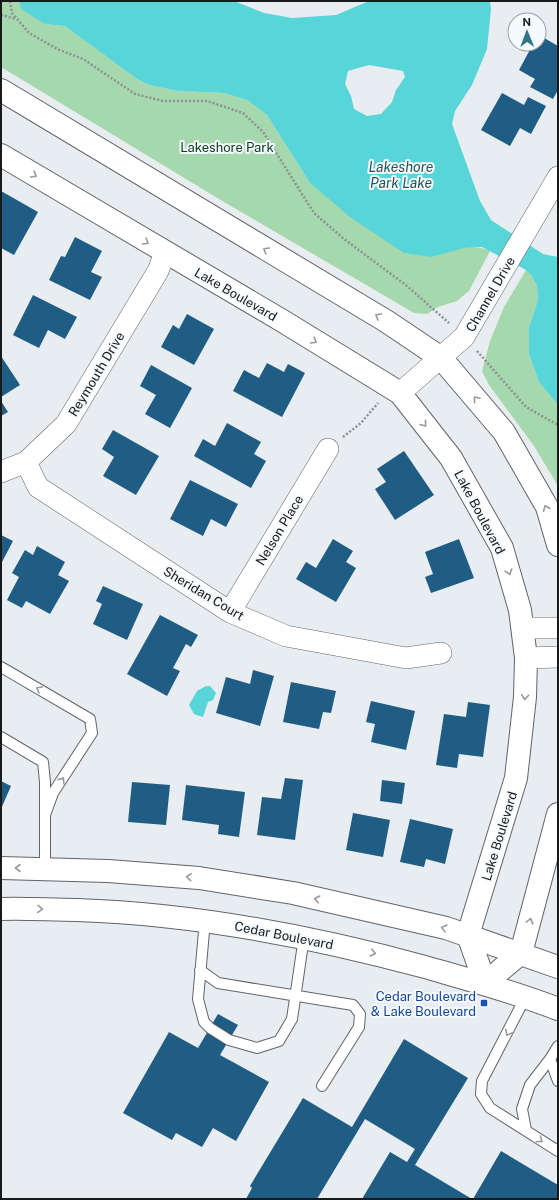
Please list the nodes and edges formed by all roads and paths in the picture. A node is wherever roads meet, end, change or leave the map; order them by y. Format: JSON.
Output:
{"nodes":[{"id":1,"x":10,"y":1,"type":"edge"},
{"id":2,"x":1,"y":16,"type":"edge"},
{"id":3,"x":17,"y":19,"type":"junction"},
{"id":4,"x":1,"y":90,"type":"edge"},
{"id":5,"x":1,"y":155,"type":"edge"},
{"id":6,"x":557,"y":178,"type":"edge"},
{"id":7,"x":165,"y":254,"type":"junction"},
{"id":8,"x":464,"y":337,"type":"junction"},
{"id":9,"x":441,"y":358,"type":"junction"},
{"id":10,"x":400,"y":393,"type":"junction"},
{"id":11,"x":558,"y":425,"type":"edge"},
{"id":12,"x":328,"y":448,"type":"joint"},
{"id":13,"x":26,"y":462,"type":"junction"},
{"id":14,"x":1,"y":472,"type":"edge"},
{"id":15,"x":558,"y":545,"type":"edge"},
{"id":16,"x":230,"y":612,"type":"junction"},
{"id":17,"x":523,"y":628,"type":"junction"},
{"id":18,"x":558,"y":628,"type":"edge"},
{"id":19,"x":441,"y":653,"type":"dead end"},
{"id":20,"x":558,"y":657,"type":"edge"},
{"id":21,"x":526,"y":658,"type":"junction"},
{"id":22,"x":1,"y":667,"type":"edge"},
{"id":23,"x":1,"y":737,"type":"edge"},
{"id":24,"x":558,"y":814,"type":"edge"},
{"id":25,"x":45,"y":815,"type":"junction"},
{"id":26,"x":1,"y":868,"type":"edge"},
{"id":27,"x":46,"y":868,"type":"junction"},
{"id":28,"x":1,"y":909,"type":"edge"},
{"id":29,"x":205,"y":920,"type":"junction"},
{"id":30,"x":468,"y":935,"type":"junction"},
{"id":31,"x":304,"y":938,"type":"junction"},
{"id":32,"x":521,"y":953,"type":"junction"},
{"id":33,"x":558,"y":967,"type":"edge"},
{"id":34,"x":200,"y":970,"type":"junction"},
{"id":35,"x":484,"y":983,"type":"junction"},
{"id":36,"x":295,"y":996,"type":"junction"},
{"id":37,"x":525,"y":998,"type":"junction"},
{"id":38,"x":558,"y":1009,"type":"edge"},
{"id":39,"x":558,"y":1046,"type":"edge"},
{"id":40,"x":550,"y":1059,"type":"junction"},
{"id":41,"x":558,"y":1080,"type":"edge"},
{"id":42,"x":322,"y":1086,"type":"dead end"},
{"id":43,"x":526,"y":1130,"type":"junction"},
{"id":44,"x":558,"y":1151,"type":"edge"}],
"edges":[{"from":1,"to":3,"type":"path"},
{"from":2,"to":3,"type":"path"},
{"from":3,"to":8,"type":"path"},
{"from":9,"to":4,"type":"street","one_way":true},
{"from":5,"to":7,"type":"street","name":"Lake Boulevard","one_way":true},
{"from":6,"to":8,"type":"street","name":"Channel Drive"},
{"from":7,"to":10,"type":"street","name":"Lake Boulevard","one_way":true},
{"from":7,"to":13,"type":"street","name":"Reymouth Drive"},
{"from":8,"to":9,"type":"street","name":"Channel Drive"},
{"from":8,"to":11,"type":"path"},
{"from":9,"to":10,"type":"street","name":"Channel Drive"},
{"from":15,"to":9,"type":"street","one_way":true},
{"from":10,"to":12,"type":"path"},
{"from":10,"to":17,"type":"street","name":"Lake Boulevard","one_way":true},
{"from":12,"to":16,"type":"street","name":"Nelson Place"},
{"from":13,"to":14,"type":"street","name":"Reymouth Drive"},
{"from":13,"to":16,"type":"street","name":"Sheridan Court"},
{"from":16,"to":19,"type":"street","name":"Sheridan Court"},
{"from":17,"to":18,"type":"street"},
{"from":17,"to":21,"type":"street","name":"Lake Boulevard"},
{"from":20,"to":21,"type":"street"},
{"from":21,"to":30,"type":"street","name":"Lake Boulevard","one_way":true},
{"from":25,"to":22,"type":"lane","one_way":true},
{"from":23,"to":25,"type":"lane"},
{"from":32,"to":24,"type":"street","one_way":true},
{"from":25,"to":27,"type":"lane"},
{"from":27,"to":26,"type":"street","one_way":true},
{"from":30,"to":27,"type":"street","one_way":true},
{"from":28,"to":29,"type":"street","name":"Cedar Boulevard","one_way":true},
{"from":29,"to":31,"type":"street","name":"Cedar Boulevard"},
{"from":29,"to":34,"type":"lane"},
{"from":30,"to":32,"type":"street"},
{"from":30,"to":35,"type":"street"},
{"from":31,"to":35,"type":"street","name":"Cedar Boulevard","one_way":true},
{"from":31,"to":36,"type":"lane"},
{"from":32,"to":33,"type":"street"},
{"from":32,"to":35,"type":"street"},
{"from":34,"to":36,"type":"lane"},
{"from":34,"to":36,"type":"lane"},
{"from":35,"to":37,"type":"street","name":"Cedar Boulevard"},
{"from":36,"to":42,"type":"lane"},
{"from":37,"to":38,"type":"street","name":"Cedar Boulevard"},
{"from":37,"to":43,"type":"lane","one_way":true},
{"from":39,"to":40,"type":"lane"},
{"from":40,"to":41,"type":"lane"},
{"from":40,"to":43,"type":"lane"},
{"from":43,"to":44,"type":"lane","one_way":true}]}
